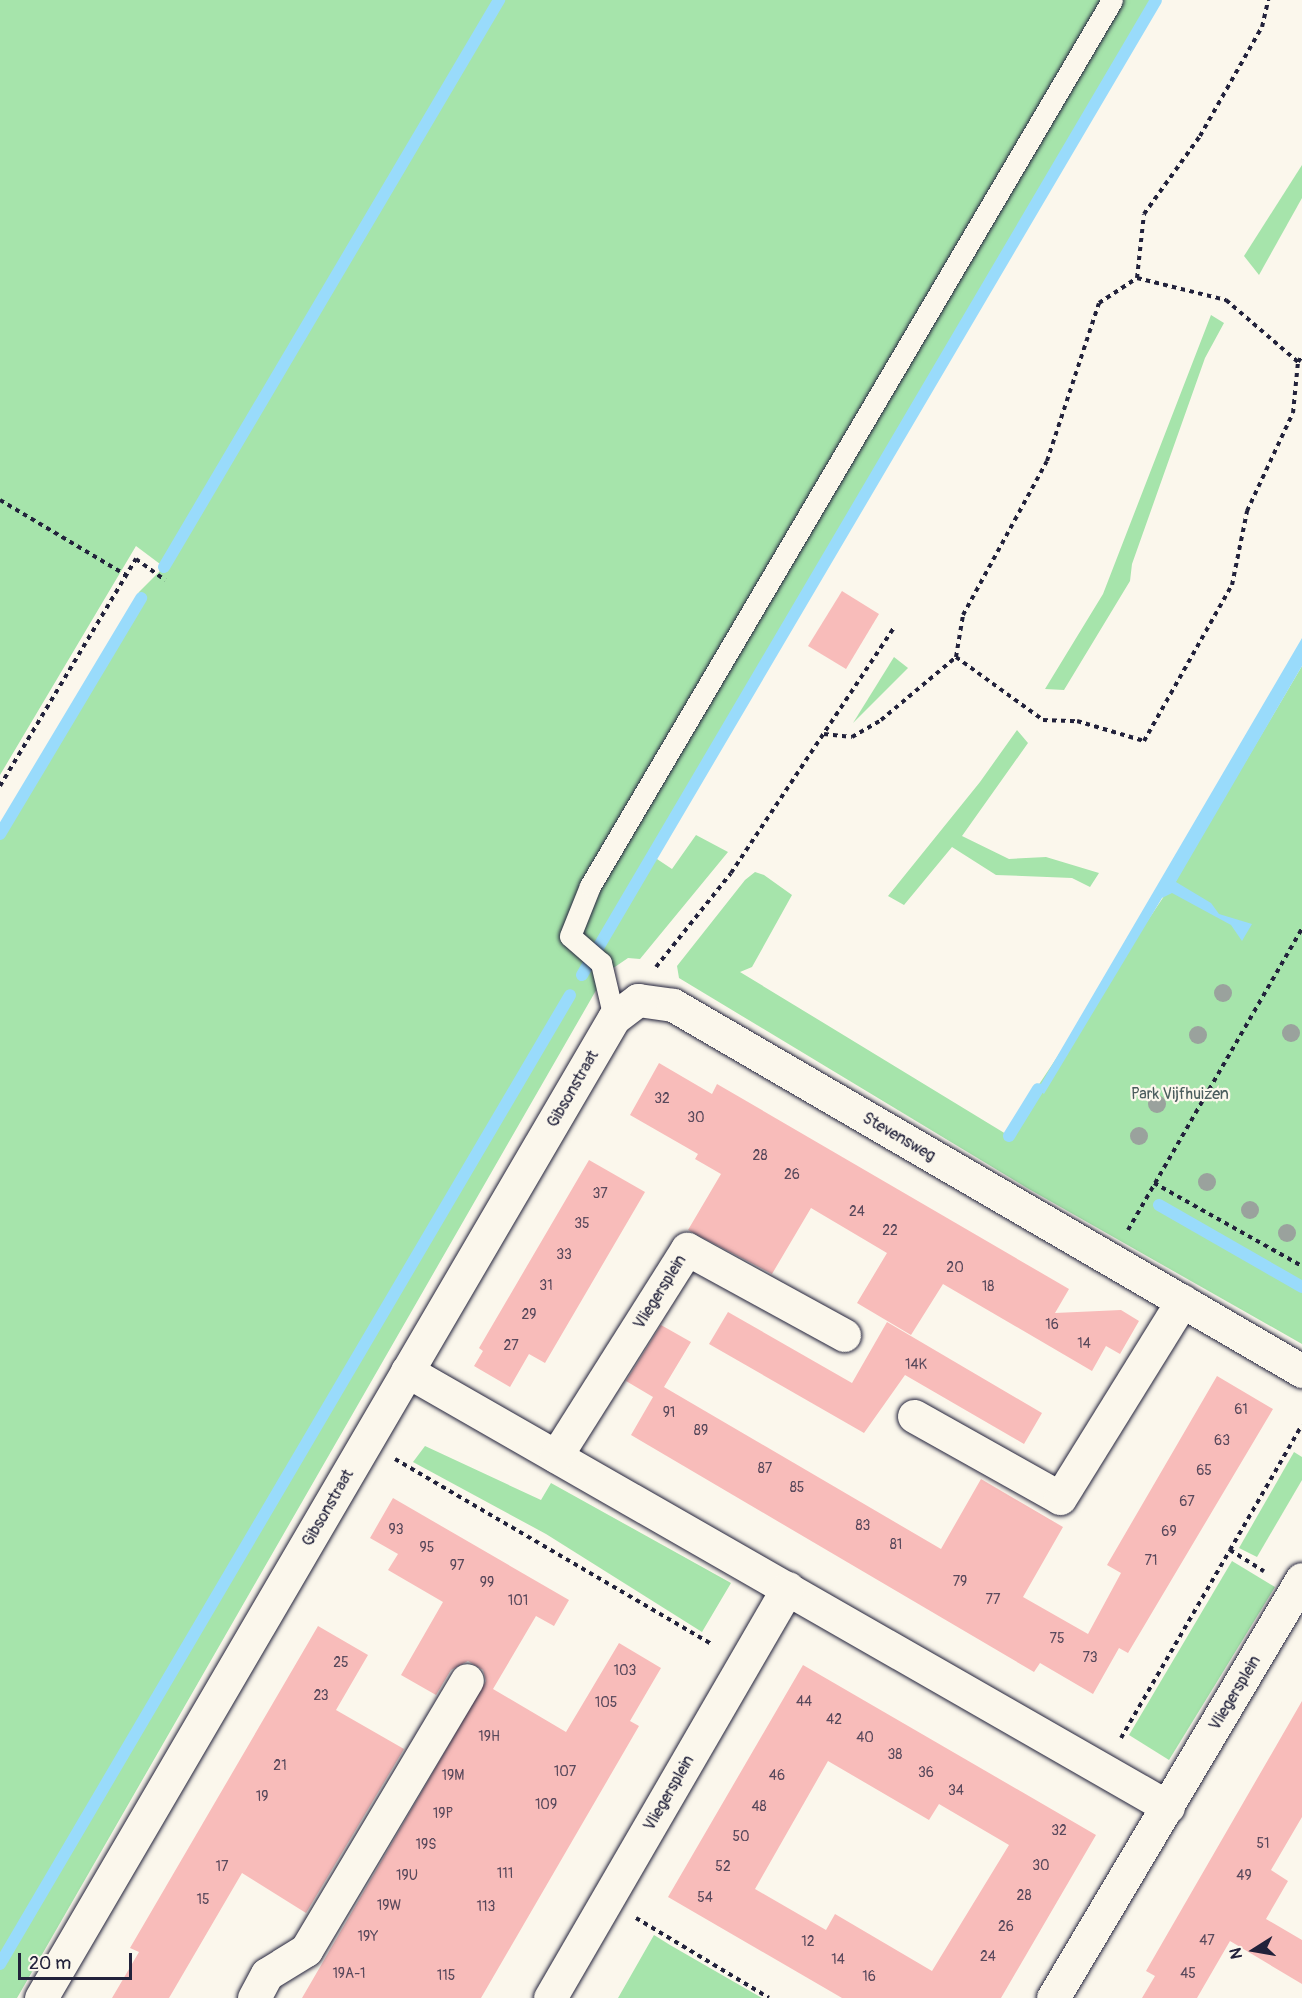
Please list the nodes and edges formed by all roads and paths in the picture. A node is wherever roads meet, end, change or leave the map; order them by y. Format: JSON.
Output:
{"nodes":[{"id":1,"x":1112,"y":0,"type":"edge"},
{"id":2,"x":1268,"y":0,"type":"edge"},
{"id":3,"x":1137,"y":278,"type":"junction"},
{"id":4,"x":1302,"y":356,"type":"edge"},
{"id":5,"x":1298,"y":362,"type":"junction"},
{"id":6,"x":0,"y":500,"type":"edge"},
{"id":7,"x":126,"y":575,"type":"junction"},
{"id":8,"x":165,"y":580,"type":"dead end"},
{"id":9,"x":893,"y":629,"type":"dead end"},
{"id":10,"x":956,"y":657,"type":"junction"},
{"id":11,"x":824,"y":734,"type":"junction"},
{"id":12,"x":0,"y":786,"type":"edge"},
{"id":13,"x":1302,"y":929,"type":"edge"},
{"id":14,"x":657,"y":963,"type":"dead end"},
{"id":15,"x":614,"y":1018,"type":"junction"},
{"id":16,"x":1154,"y":1183,"type":"junction"},
{"id":17,"x":1111,"y":1260,"type":"junction"},
{"id":18,"x":1302,"y":1266,"type":"edge"},
{"id":19,"x":1182,"y":1301,"type":"junction"},
{"id":20,"x":844,"y":1335,"type":"dead end"},
{"id":21,"x":407,"y":1371,"type":"junction"},
{"id":22,"x":1302,"y":1371,"type":"edge"},
{"id":23,"x":914,"y":1416,"type":"dead end"},
{"id":24,"x":1302,"y":1425,"type":"edge"},
{"id":25,"x":366,"y":1442,"type":"junction"},
{"id":26,"x":556,"y":1456,"type":"junction"},
{"id":27,"x":1230,"y":1550,"type":"junction"},
{"id":28,"x":1299,"y":1584,"type":"edge"},
{"id":29,"x":788,"y":1588,"type":"junction"},
{"id":30,"x":744,"y":1663,"type":"junction"},
{"id":31,"x":467,"y":1680,"type":"dead end"},
{"id":32,"x":1103,"y":1769,"type":"junction"},
{"id":33,"x":1168,"y":1807,"type":"junction"},
{"id":34,"x":607,"y":1901,"type":"junction"},
{"id":35,"x":41,"y":1998,"type":"edge"},
{"id":36,"x":254,"y":1998,"type":"edge"},
{"id":37,"x":550,"y":1998,"type":"edge"},
{"id":38,"x":769,"y":1998,"type":"edge"},
{"id":39,"x":1053,"y":1998,"type":"edge"}],
"edges":[{"from":1,"to":15,"type":"lane"},
{"from":2,"to":3,"type":"path"},
{"from":3,"to":5,"type":"path"},
{"from":3,"to":10,"type":"path"},
{"from":4,"to":5,"type":"path"},
{"from":5,"to":10,"type":"path"},
{"from":6,"to":7,"type":"path"},
{"from":7,"to":8,"type":"path"},
{"from":7,"to":12,"type":"path"},
{"from":9,"to":11,"type":"path"},
{"from":10,"to":11,"type":"path"},
{"from":11,"to":14,"type":"path"},
{"from":13,"to":16,"type":"path"},
{"from":15,"to":17,"type":"street","name":"Stevensweg"},
{"from":15,"to":21,"type":"street","name":"Gibsonstraat"},
{"from":16,"to":17,"type":"path"},
{"from":16,"to":18,"type":"path"},
{"from":17,"to":19,"type":"street","name":"Stevensweg"},
{"from":19,"to":22,"type":"street","name":"Stevensweg"},
{"from":19,"to":23,"type":"street"},
{"from":20,"to":26,"type":"street","name":"Vliegersplein"},
{"from":21,"to":25,"type":"street","name":"Gibsonstraat"},
{"from":21,"to":26,"type":"street"},
{"from":24,"to":27,"type":"path"},
{"from":25,"to":30,"type":"path"},
{"from":25,"to":35,"type":"street","name":"Gibsonstraat"},
{"from":26,"to":29,"type":"street"},
{"from":27,"to":28,"type":"path"},
{"from":27,"to":32,"type":"path"},
{"from":28,"to":33,"type":"street","name":"Vliegersplein"},
{"from":29,"to":30,"type":"street","name":"Vliegersplein"},
{"from":29,"to":32,"type":"street"},
{"from":30,"to":34,"type":"street","name":"Vliegersplein"},
{"from":31,"to":36,"type":"street"},
{"from":32,"to":33,"type":"street"},
{"from":33,"to":39,"type":"street","name":"Vliegersplein"},
{"from":34,"to":37,"type":"street","name":"Vliegersplein"},
{"from":34,"to":38,"type":"path"}]}
